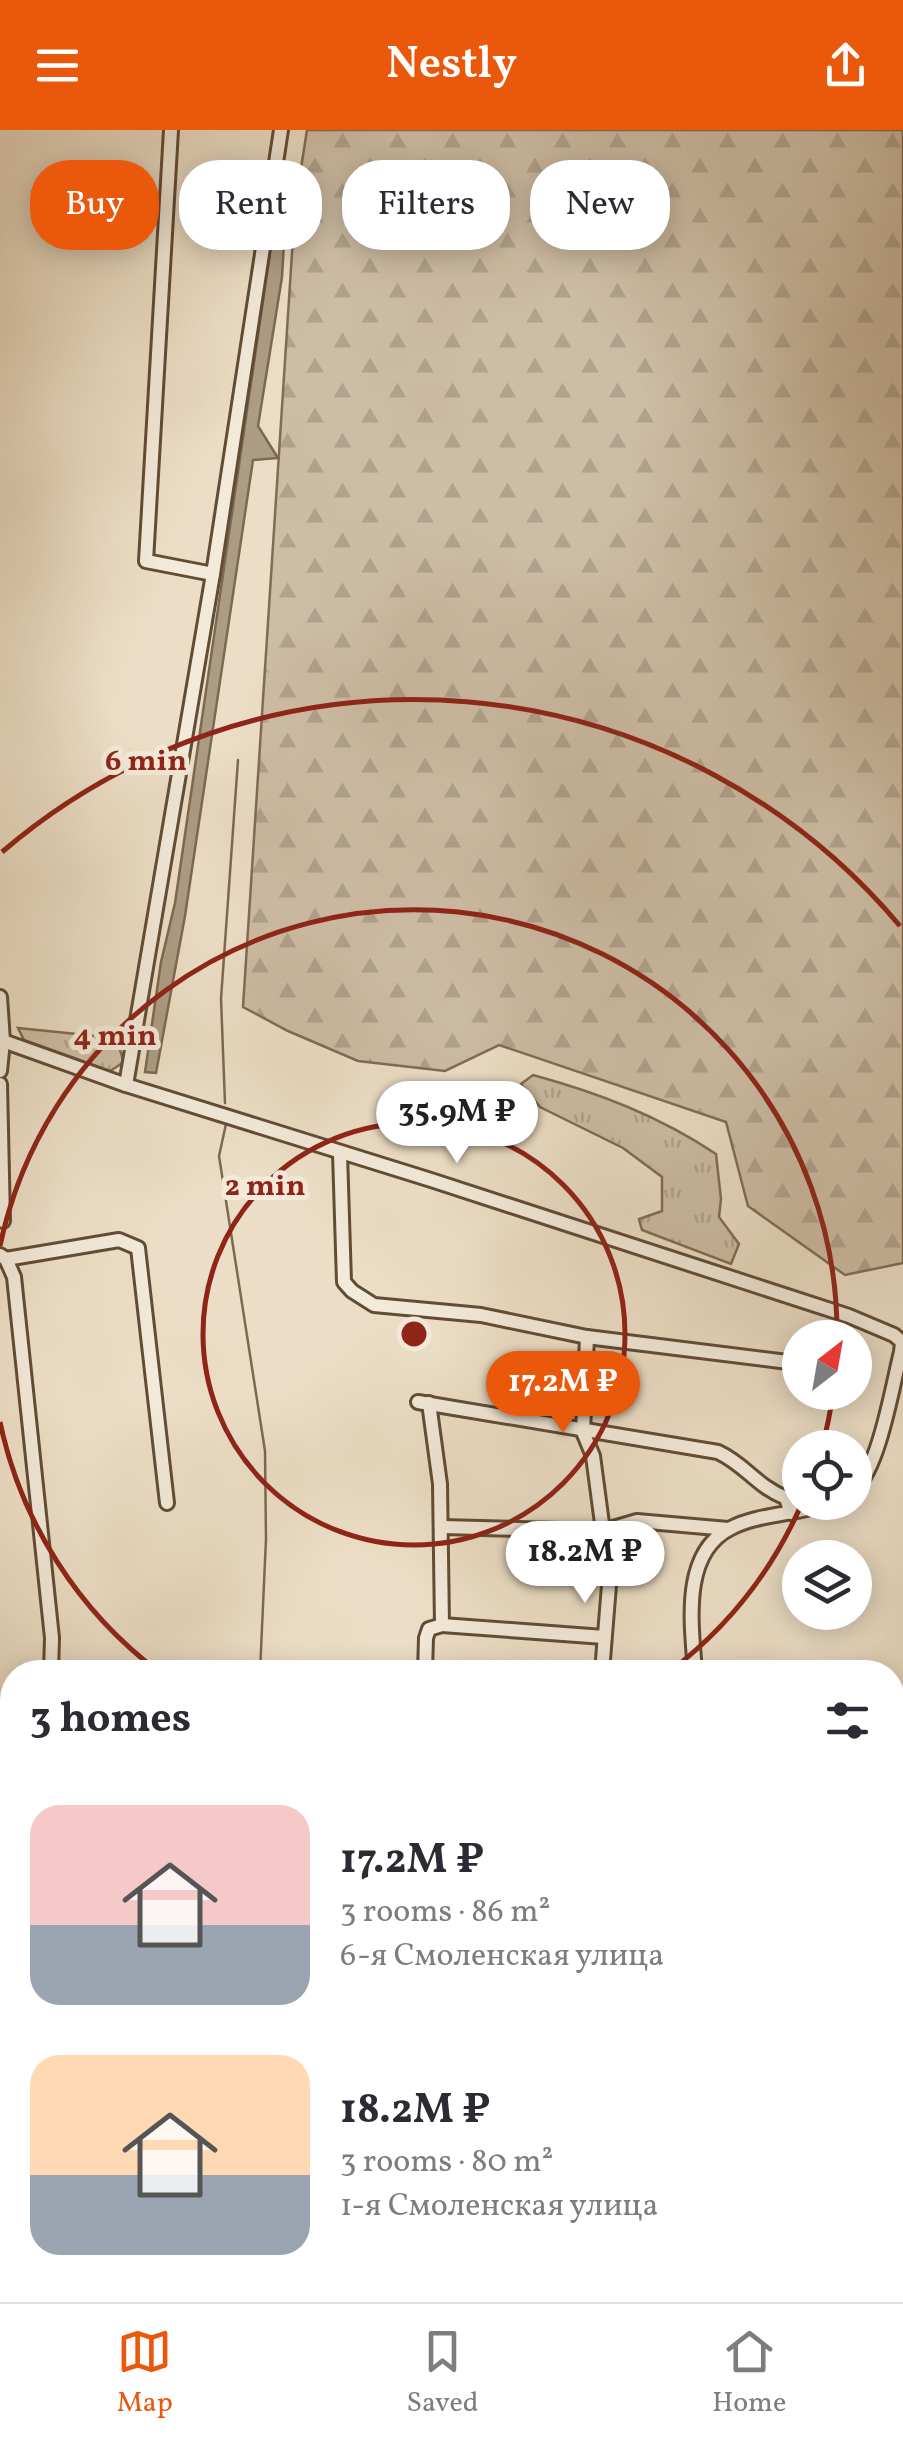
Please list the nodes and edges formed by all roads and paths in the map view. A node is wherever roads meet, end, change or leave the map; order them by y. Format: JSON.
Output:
{"nodes":[{"id":1,"x":170,"y":130,"type":"edge"},
{"id":2,"x":282,"y":130,"type":"edge"},
{"id":3,"x":213,"y":574,"type":"junction"},
{"id":4,"x":0,"y":997,"type":"edge"},
{"id":5,"x":1,"y":1041,"type":"edge"},
{"id":6,"x":0,"y":1070,"type":"edge"},
{"id":7,"x":0,"y":1084,"type":"edge"},
{"id":8,"x":126,"y":1085,"type":"junction"},
{"id":9,"x":340,"y":1153,"type":"junction"},
{"id":10,"x":3,"y":1221,"type":"dead end"},
{"id":11,"x":3,"y":1257,"type":"edge"},
{"id":12,"x":587,"y":1337,"type":"junction"},
{"id":13,"x":782,"y":1361,"type":"edge"},
{"id":14,"x":584,"y":1432,"type":"junction"},
{"id":15,"x":872,"y":1462,"type":"edge"},
{"id":16,"x":782,"y":1496,"type":"edge"},
{"id":17,"x":167,"y":1503,"type":"dead end"},
{"id":18,"x":782,"y":1516,"type":"edge"},
{"id":19,"x":442,"y":1527,"type":"junction"},
{"id":20,"x":728,"y":1529,"type":"junction"},
{"id":21,"x":602,"y":1531,"type":"junction"},
{"id":22,"x":442,"y":1626,"type":"junction"},
{"id":23,"x":604,"y":1637,"type":"junction"},
{"id":24,"x":51,"y":1660,"type":"edge"},
{"id":25,"x":425,"y":1660,"type":"edge"},
{"id":26,"x":603,"y":1660,"type":"edge"},
{"id":27,"x":693,"y":1660,"type":"edge"}],
"edges":[{"from":1,"to":3,"type":"street"},
{"from":2,"to":3,"type":"street"},
{"from":3,"to":8,"type":"street"},
{"from":4,"to":5,"type":"street"},
{"from":5,"to":6,"type":"street"},
{"from":5,"to":8,"type":"street"},
{"from":7,"to":10,"type":"street"},
{"from":8,"to":9,"type":"street"},
{"from":9,"to":12,"type":"street"},
{"from":9,"to":15,"type":"street"},
{"from":11,"to":17,"type":"street"},
{"from":11,"to":24,"type":"street"},
{"from":12,"to":13,"type":"street"},
{"from":12,"to":14,"type":"street"},
{"from":14,"to":16,"type":"street"},
{"from":14,"to":19,"type":"street"},
{"from":14,"to":21,"type":"street"},
{"from":18,"to":20,"type":"street"},
{"from":19,"to":21,"type":"street"},
{"from":19,"to":22,"type":"street"},
{"from":20,"to":21,"type":"street"},
{"from":20,"to":27,"type":"street"},
{"from":21,"to":23,"type":"street"},
{"from":22,"to":23,"type":"street"},
{"from":22,"to":25,"type":"street"},
{"from":23,"to":26,"type":"street"}]}
